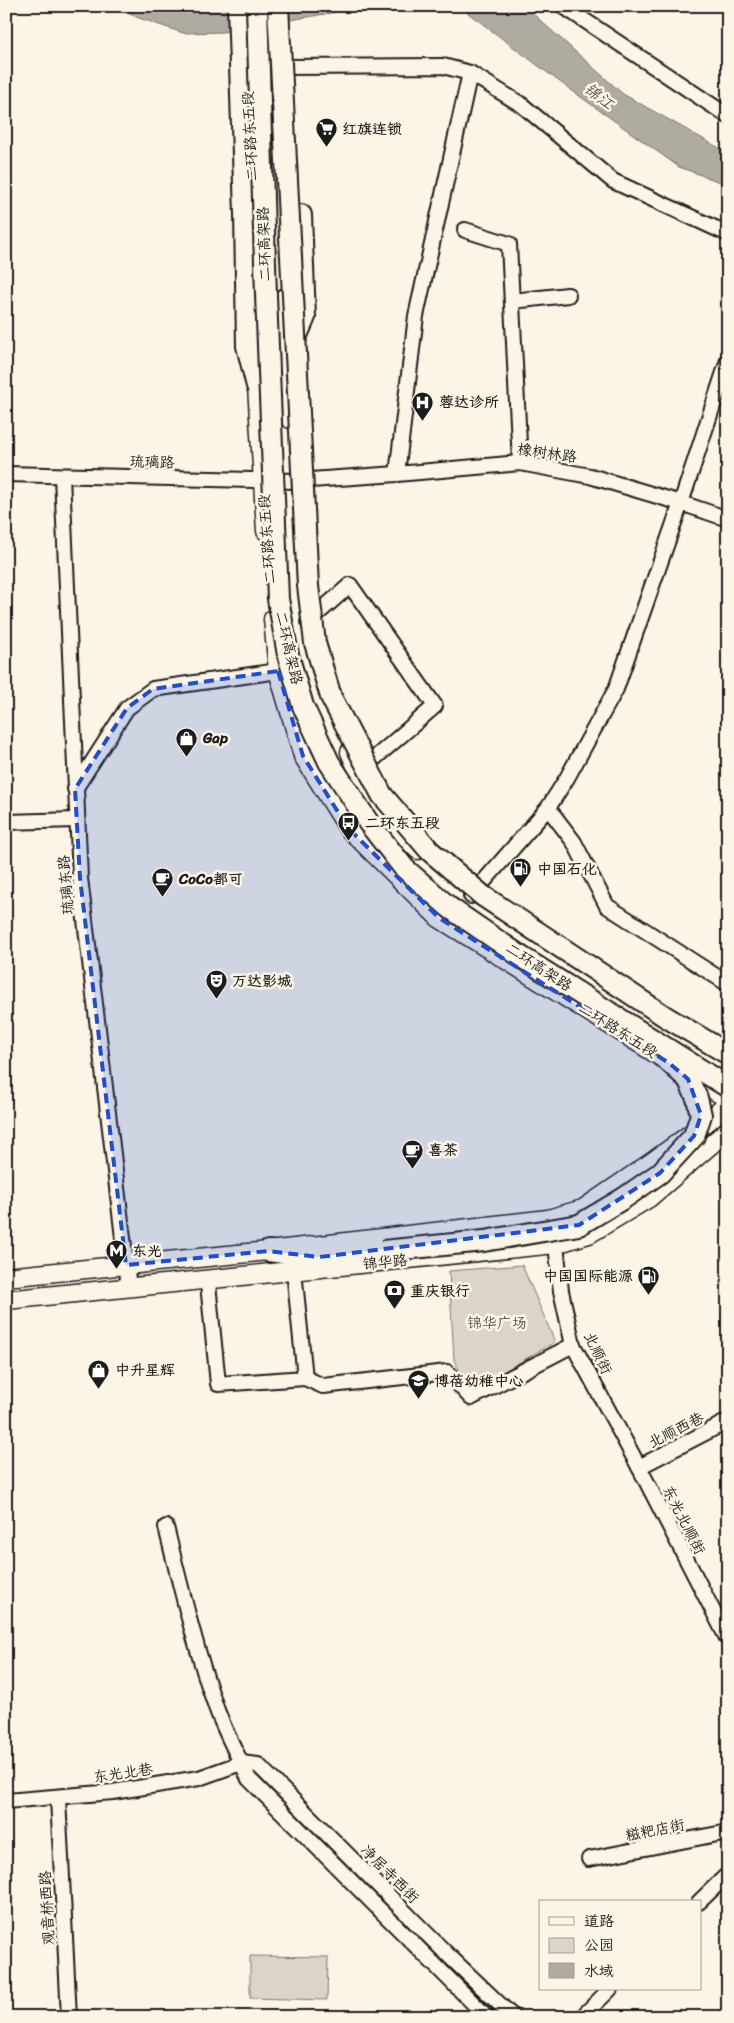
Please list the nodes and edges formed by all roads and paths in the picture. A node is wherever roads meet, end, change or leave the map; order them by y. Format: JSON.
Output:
{"nodes":[{"id":1,"x":240,"y":6,"type":"edge"},
{"id":2,"x":258,"y":6,"type":"edge"},
{"id":3,"x":278,"y":6,"type":"edge"},
{"id":4,"x":285,"y":6,"type":"edge"},
{"id":5,"x":292,"y":6,"type":"edge"},
{"id":6,"x":563,"y":6,"type":"edge"},
{"id":7,"x":286,"y":67,"type":"junction"},
{"id":8,"x":470,"y":73,"type":"junction"},
{"id":9,"x":728,"y":116,"type":"edge"},
{"id":10,"x":465,"y":230,"type":"dead end"},
{"id":11,"x":728,"y":234,"type":"edge"},
{"id":12,"x":568,"y":295,"type":"dead end"},
{"id":13,"x":512,"y":301,"type":"junction"},
{"id":14,"x":728,"y":360,"type":"edge"},
{"id":15,"x":285,"y":363,"type":"junction"},
{"id":16,"x":257,"y":386,"type":"junction"},
{"id":17,"x":520,"y":463,"type":"junction"},
{"id":18,"x":6,"y":474,"type":"edge"},
{"id":19,"x":397,"y":474,"type":"junction"},
{"id":20,"x":62,"y":476,"type":"junction"},
{"id":21,"x":262,"y":480,"type":"junction"},
{"id":22,"x":296,"y":481,"type":"junction"},
{"id":23,"x":681,"y":503,"type":"junction"},
{"id":24,"x":728,"y":519,"type":"edge"},
{"id":25,"x":306,"y":624,"type":"junction"},
{"id":26,"x":278,"y":671,"type":"junction"},
{"id":27,"x":359,"y":772,"type":"junction"},
{"id":28,"x":75,"y":789,"type":"junction"},
{"id":29,"x":548,"y":808,"type":"junction"},
{"id":30,"x":77,"y":820,"type":"junction"},
{"id":31,"x":6,"y":822,"type":"edge"},
{"id":32,"x":470,"y":897,"type":"junction"},
{"id":33,"x":523,"y":958,"type":"junction"},
{"id":34,"x":728,"y":984,"type":"edge"},
{"id":35,"x":728,"y":1054,"type":"edge"},
{"id":36,"x":728,"y":1065,"type":"edge"},
{"id":37,"x":728,"y":1087,"type":"edge"},
{"id":38,"x":728,"y":1099,"type":"edge"},
{"id":39,"x":728,"y":1103,"type":"edge"},
{"id":40,"x":728,"y":1130,"type":"edge"},
{"id":41,"x":556,"y":1244,"type":"junction"},
{"id":42,"x":268,"y":1251,"type":"junction"},
{"id":43,"x":126,"y":1265,"type":"junction"},
{"id":44,"x":294,"y":1271,"type":"junction"},
{"id":45,"x":6,"y":1277,"type":"edge"},
{"id":46,"x":208,"y":1284,"type":"dead end"},
{"id":47,"x":129,"y":1288,"type":"junction"},
{"id":48,"x":6,"y":1300,"type":"edge"},
{"id":49,"x":573,"y":1345,"type":"junction"},
{"id":50,"x":305,"y":1378,"type":"junction"},
{"id":51,"x":728,"y":1422,"type":"edge"},
{"id":52,"x":639,"y":1467,"type":"junction"},
{"id":53,"x":166,"y":1527,"type":"dead end"},
{"id":54,"x":728,"y":1640,"type":"edge"},
{"id":55,"x":241,"y":1762,"type":"junction"},
{"id":56,"x":58,"y":1798,"type":"junction"},
{"id":57,"x":6,"y":1801,"type":"edge"},
{"id":58,"x":728,"y":1832,"type":"edge"},
{"id":59,"x":589,"y":1859,"type":"dead end"},
{"id":60,"x":728,"y":1874,"type":"edge"},
{"id":61,"x":701,"y":1900,"type":"edge"},
{"id":62,"x":609,"y":1990,"type":"edge"},
{"id":63,"x":69,"y":2017,"type":"edge"},
{"id":64,"x":487,"y":2017,"type":"edge"},
{"id":65,"x":514,"y":2017,"type":"edge"},
{"id":66,"x":582,"y":2017,"type":"edge"}],
"edges":[{"from":1,"to":16,"type":"highway"},
{"from":1,"to":16,"type":"main road","name":"二环路东五段"},
{"from":2,"to":33,"type":"highway","name":"二环高架路","bridge":true},
{"from":3,"to":35,"type":"highway","name":"二环高架路","bridge":true},
{"from":4,"to":7,"type":"main road","name":"二环路东五段"},
{"from":5,"to":15,"type":"highway"},
{"from":6,"to":9,"type":"street"},
{"from":7,"to":8,"type":"street"},
{"from":7,"to":15,"type":"main road","name":"二环路东五段"},
{"from":8,"to":11,"type":"street"},
{"from":8,"to":19,"type":"street"},
{"from":10,"to":13,"type":"street"},
{"from":12,"to":13,"type":"street"},
{"from":13,"to":17,"type":"street"},
{"from":14,"to":23,"type":"street"},
{"from":15,"to":22,"type":"main road","name":"二环路东五段"},
{"from":16,"to":21,"type":"main road","name":"二环路东五段"},
{"from":17,"to":19,"type":"street","name":"橡树林路"},
{"from":17,"to":23,"type":"street","name":"橡树林路"},
{"from":18,"to":20,"type":"street","name":"琉璃路"},
{"from":19,"to":22,"type":"street","name":"橡树林路"},
{"from":20,"to":21,"type":"street","name":"琉璃路"},
{"from":20,"to":28,"type":"street","name":"琉璃东路"},
{"from":21,"to":22,"type":"street","name":"琉璃路"},
{"from":21,"to":26,"type":"main road","name":"二环路东五段"},
{"from":22,"to":25,"type":"main road","name":"二环路东五段"},
{"from":23,"to":24,"type":"street","name":"橡树林路"},
{"from":23,"to":29,"type":"street"},
{"from":25,"to":27,"type":"main road","name":"二环路东五段"},
{"from":25,"to":27,"type":"street"},
{"from":26,"to":28,"type":"street"},
{"from":26,"to":38,"type":"main road","name":"二环路东五段"},
{"from":27,"to":32,"type":"main road","name":"二环路东五段"},
{"from":28,"to":30,"type":"street","name":"琉璃东路"},
{"from":29,"to":32,"type":"street"},
{"from":29,"to":34,"type":"street"},
{"from":30,"to":31,"type":"street"},
{"from":30,"to":43,"type":"street","name":"琉璃东路"},
{"from":32,"to":36,"type":"main road","name":"二环路东五段"},
{"from":33,"to":37,"type":"highway","name":"二环高架路","bridge":true},
{"from":33,"to":42,"type":"highway","bridge":true},
{"from":39,"to":42,"type":"main road","name":"锦华路"},
{"from":40,"to":41,"type":"main road","name":"锦华路"},
{"from":41,"to":44,"type":"main road","name":"锦华路"},
{"from":41,"to":49,"type":"street","name":"北顺街"},
{"from":42,"to":43,"type":"main road","name":"锦华路"},
{"from":43,"to":45,"type":"main road","name":"锦华路"},
{"from":43,"to":47,"type":"street","name":"琉璃东路"},
{"from":44,"to":47,"type":"main road","name":"锦华路"},
{"from":44,"to":50,"type":"street"},
{"from":46,"to":50,"type":"street"},
{"from":47,"to":48,"type":"main road","name":"锦华路"},
{"from":49,"to":50,"type":"street"},
{"from":49,"to":52,"type":"street","name":"北顺街"},
{"from":51,"to":52,"type":"street","name":"北顺西巷"},
{"from":52,"to":54,"type":"street","name":"东光北顺街"},
{"from":53,"to":55,"type":"street"},
{"from":55,"to":56,"type":"street","name":"东光北巷"},
{"from":55,"to":64,"type":"street"},
{"from":55,"to":65,"type":"street","name":"净居寺西街"},
{"from":56,"to":57,"type":"street","name":"东光北巷"},
{"from":56,"to":63,"type":"street","name":"观音桥西路"},
{"from":58,"to":59,"type":"street","name":"糍粑店街"},
{"from":60,"to":61,"type":"street"},
{"from":62,"to":66,"type":"street"}]}
